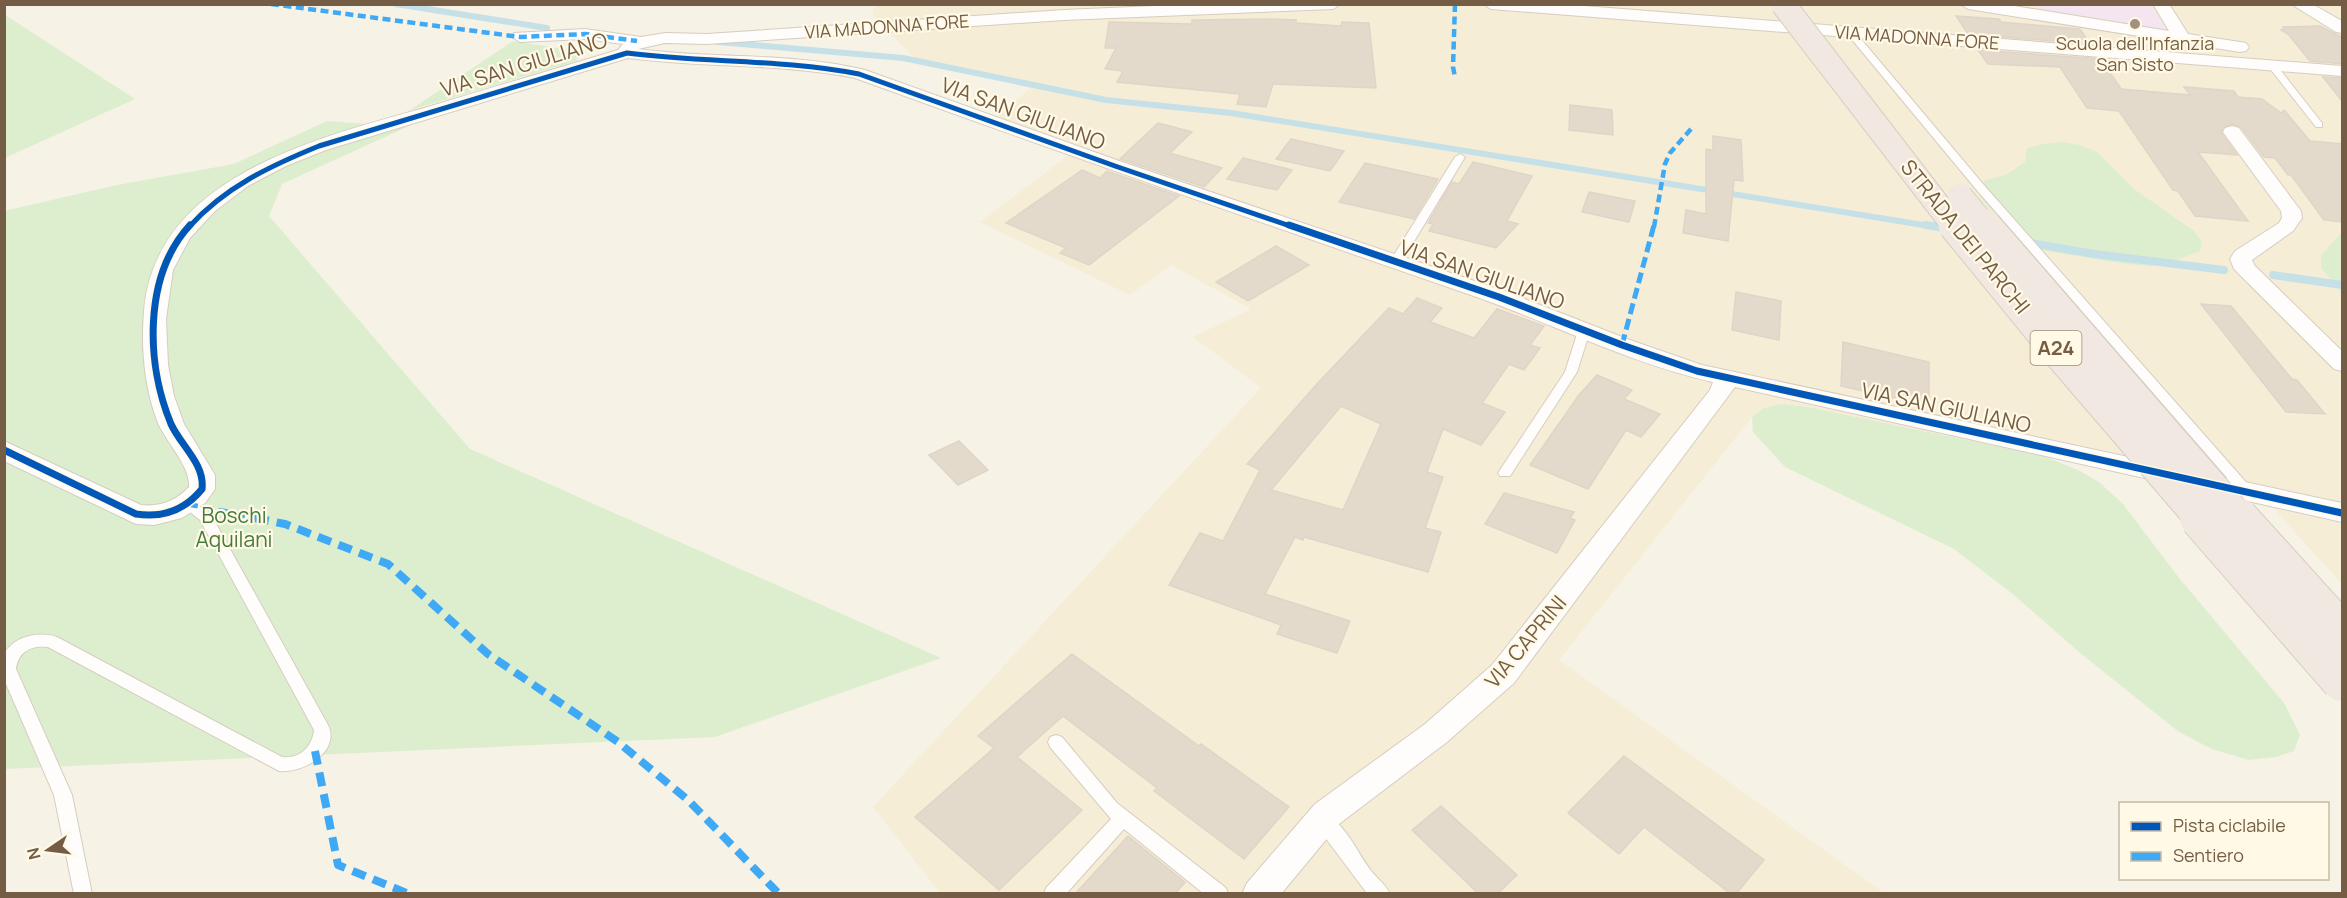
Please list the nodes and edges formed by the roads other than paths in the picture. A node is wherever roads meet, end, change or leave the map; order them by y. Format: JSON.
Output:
{"nodes":[{"id":1,"x":1333,"y":4,"type":"edge"},
{"id":2,"x":1491,"y":4,"type":"edge"},
{"id":3,"x":1783,"y":4,"type":"edge"},
{"id":4,"x":1806,"y":4,"type":"edge"},
{"id":5,"x":1968,"y":4,"type":"edge"},
{"id":6,"x":2161,"y":4,"type":"edge"},
{"id":7,"x":2299,"y":4,"type":"edge"},
{"id":8,"x":2343,"y":28,"type":"edge"},
{"id":9,"x":1852,"y":34,"type":"junction"},
{"id":10,"x":520,"y":37,"type":"dead end"},
{"id":11,"x":2182,"y":38,"type":"junction"},
{"id":12,"x":632,"y":47,"type":"junction"},
{"id":13,"x":2271,"y":64,"type":"junction"},
{"id":14,"x":2295,"y":66,"type":"junction"},
{"id":15,"x":2343,"y":71,"type":"edge"},
{"id":16,"x":2319,"y":125,"type":"dead end"},
{"id":17,"x":2232,"y":132,"type":"dead end"},
{"id":18,"x":1460,"y":157,"type":"dead end"},
{"id":19,"x":1395,"y":264,"type":"junction"},
{"id":20,"x":1584,"y":331,"type":"junction"},
{"id":21,"x":2343,"y":364,"type":"edge"},
{"id":22,"x":1727,"y":378,"type":"junction"},
{"id":23,"x":4,"y":450,"type":"edge"},
{"id":24,"x":1505,"y":473,"type":"dead end"},
{"id":25,"x":2247,"y":492,"type":"junction"},
{"id":26,"x":187,"y":504,"type":"junction"},
{"id":27,"x":2343,"y":513,"type":"edge"},
{"id":28,"x":2343,"y":633,"type":"edge"},
{"id":29,"x":2343,"y":681,"type":"edge"},
{"id":30,"x":1056,"y":742,"type":"dead end"},
{"id":31,"x":1123,"y":818,"type":"junction"},
{"id":32,"x":1321,"y":820,"type":"junction"},
{"id":33,"x":82,"y":894,"type":"edge"},
{"id":34,"x":1053,"y":894,"type":"edge"},
{"id":35,"x":1219,"y":894,"type":"edge"},
{"id":36,"x":1259,"y":894,"type":"edge"},
{"id":37,"x":1382,"y":894,"type":"edge"}],
"edges":[{"from":1,"to":12,"type":"street","name":"VIA MADONNA FORE"},
{"from":2,"to":9,"type":"street","name":"VIA MADONNA FORE"},
{"from":3,"to":29,"type":"highway","name":"STRADA DEI PARCHI","number":"A24","bridge":true},
{"from":4,"to":28,"type":"highway","name":"STRADA DEI PARCHI","number":"A24","bridge":true},
{"from":5,"to":11,"type":"street"},
{"from":6,"to":11,"type":"street"},
{"from":7,"to":8,"type":"street"},
{"from":9,"to":13,"type":"street","name":"VIA MADONNA FORE"},
{"from":9,"to":25,"type":"lane"},
{"from":10,"to":12,"type":"street"},
{"from":11,"to":14,"type":"street"},
{"from":12,"to":19,"type":"street","name":"VIA SAN GIULIANO"},
{"from":12,"to":26,"type":"street","name":"VIA SAN GIULIANO"},
{"from":13,"to":14,"type":"street","name":"VIA MADONNA FORE"},
{"from":13,"to":16,"type":"lane"},
{"from":14,"to":15,"type":"street","name":"VIA MADONNA FORE"},
{"from":17,"to":21,"type":"street"},
{"from":18,"to":19,"type":"lane"},
{"from":19,"to":20,"type":"street","name":"VIA SAN GIULIANO"},
{"from":20,"to":22,"type":"street","name":"VIA SAN GIULIANO"},
{"from":20,"to":24,"type":"lane"},
{"from":22,"to":25,"type":"street","name":"VIA SAN GIULIANO"},
{"from":22,"to":32,"type":"street","name":"VIA CAPRINI"},
{"from":23,"to":26,"type":"street"},
{"from":25,"to":27,"type":"street","name":"VIA SAN GIULIANO"},
{"from":26,"to":33,"type":"lane"},
{"from":30,"to":31,"type":"lane"},
{"from":31,"to":34,"type":"lane"},
{"from":31,"to":35,"type":"lane"},
{"from":32,"to":36,"type":"street","name":"VIA CAPRINI"},
{"from":32,"to":37,"type":"lane"}]}
